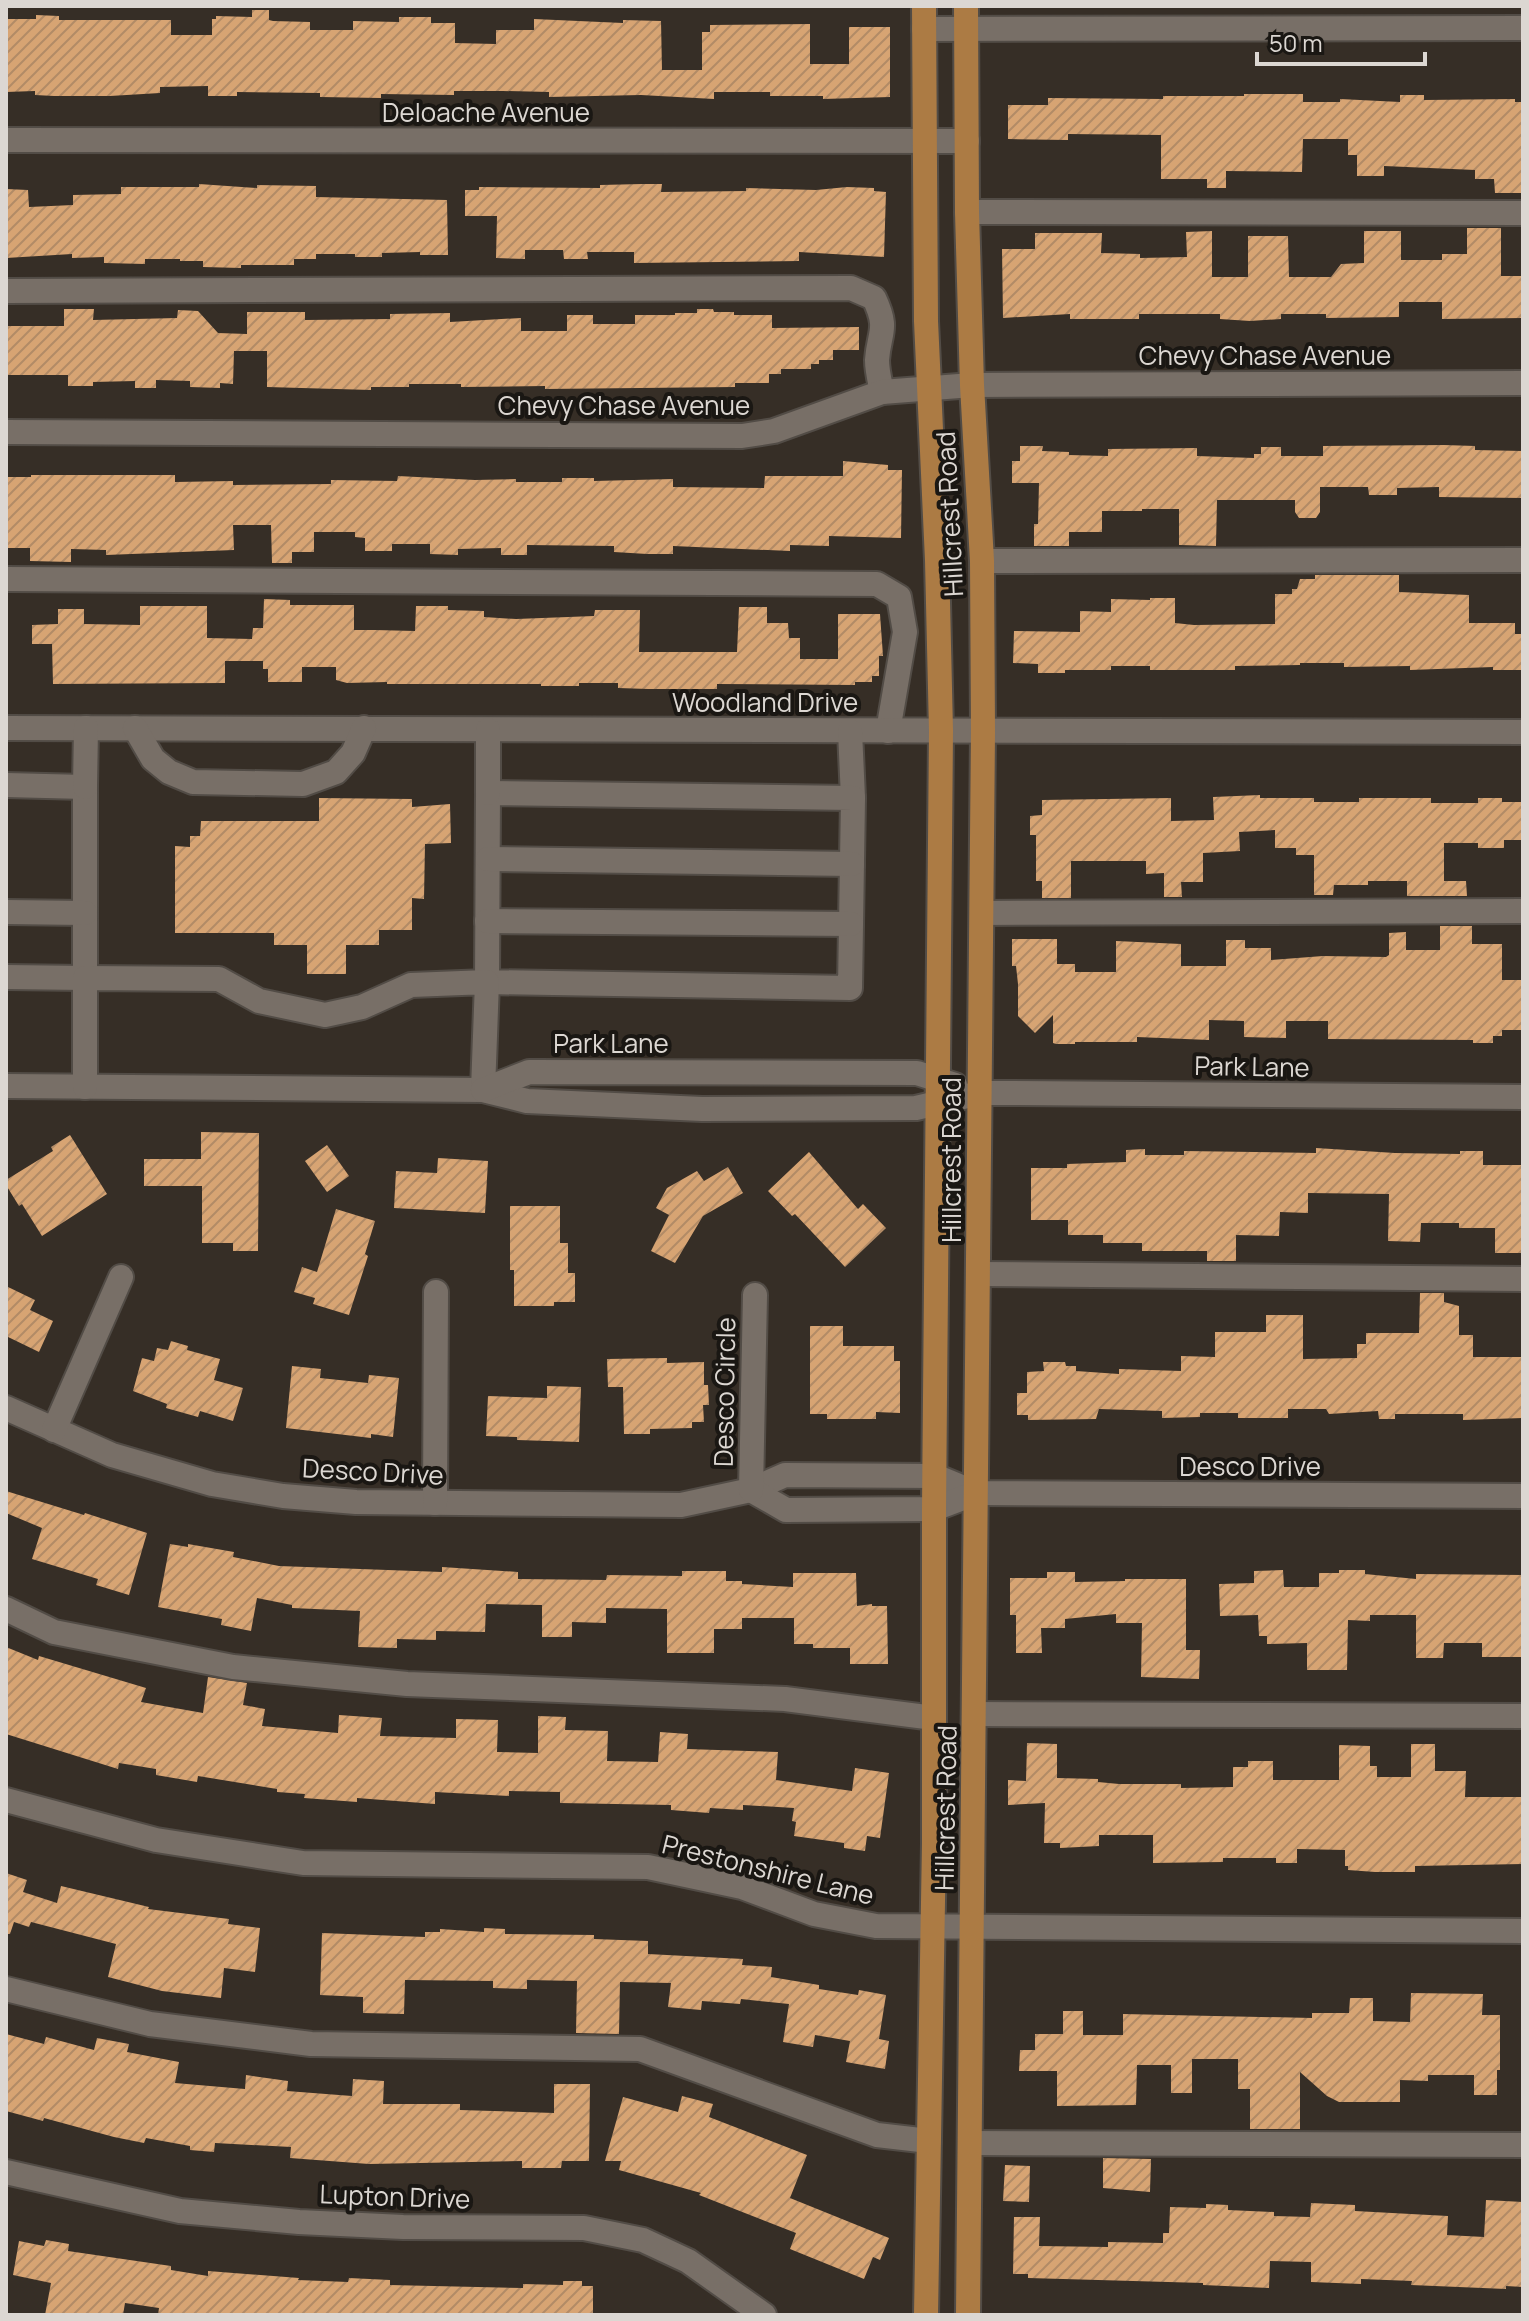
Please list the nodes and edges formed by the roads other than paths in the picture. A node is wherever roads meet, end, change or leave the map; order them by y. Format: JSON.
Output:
{"nodes":[{"id":1,"x":924,"y":17,"type":"edge"},
{"id":2,"x":966,"y":17,"type":"edge"},
{"id":3,"x":1523,"y":28,"type":"edge"},
{"id":4,"x":6,"y":140,"type":"edge"},
{"id":5,"x":967,"y":141,"type":"junction"},
{"id":6,"x":925,"y":142,"type":"junction"},
{"id":7,"x":967,"y":212,"type":"junction"},
{"id":8,"x":1523,"y":213,"type":"edge"},
{"id":9,"x":6,"y":291,"type":"edge"},
{"id":10,"x":1523,"y":383,"type":"edge"},
{"id":11,"x":972,"y":385,"type":"junction"},
{"id":12,"x":930,"y":388,"type":"junction"},
{"id":13,"x":882,"y":392,"type":"junction"},
{"id":14,"x":6,"y":432,"type":"edge"},
{"id":15,"x":1523,"y":560,"type":"edge"},
{"id":16,"x":982,"y":561,"type":"junction"},
{"id":17,"x":6,"y":579,"type":"edge"},
{"id":18,"x":6,"y":728,"type":"edge"},
{"id":19,"x":86,"y":728,"type":"junction"},
{"id":20,"x":135,"y":728,"type":"junction"},
{"id":21,"x":364,"y":728,"type":"junction"},
{"id":22,"x":488,"y":730,"type":"junction"},
{"id":23,"x":850,"y":731,"type":"junction"},
{"id":24,"x":888,"y":731,"type":"junction"},
{"id":25,"x":941,"y":731,"type":"junction"},
{"id":26,"x":983,"y":732,"type":"junction"},
{"id":27,"x":1523,"y":732,"type":"edge"},
{"id":28,"x":6,"y":785,"type":"edge"},
{"id":29,"x":85,"y":787,"type":"junction"},
{"id":30,"x":488,"y":793,"type":"junction"},
{"id":31,"x":853,"y":798,"type":"junction"},
{"id":32,"x":488,"y":859,"type":"junction"},
{"id":33,"x":852,"y":864,"type":"junction"},
{"id":34,"x":1523,"y":911,"type":"edge"},
{"id":35,"x":6,"y":912,"type":"edge"},
{"id":36,"x":85,"y":913,"type":"junction"},
{"id":37,"x":982,"y":913,"type":"junction"},
{"id":38,"x":487,"y":921,"type":"junction"},
{"id":39,"x":851,"y":924,"type":"junction"},
{"id":40,"x":6,"y":977,"type":"edge"},
{"id":41,"x":85,"y":978,"type":"junction"},
{"id":42,"x":487,"y":982,"type":"junction"},
{"id":43,"x":6,"y":1086,"type":"edge"},
{"id":44,"x":85,"y":1087,"type":"junction"},
{"id":45,"x":483,"y":1090,"type":"junction"},
{"id":46,"x":938,"y":1091,"type":"junction"},
{"id":47,"x":980,"y":1093,"type":"junction"},
{"id":48,"x":1523,"y":1097,"type":"edge"},
{"id":49,"x":979,"y":1274,"type":"junction"},
{"id":50,"x":121,"y":1277,"type":"dead end"},
{"id":51,"x":1523,"y":1279,"type":"edge"},
{"id":52,"x":436,"y":1292,"type":"dead end"},
{"id":53,"x":755,"y":1295,"type":"dead end"},
{"id":54,"x":6,"y":1408,"type":"edge"},
{"id":55,"x":54,"y":1430,"type":"junction"},
{"id":56,"x":935,"y":1476,"type":"junction"},
{"id":57,"x":751,"y":1490,"type":"junction"},
{"id":58,"x":976,"y":1493,"type":"junction"},
{"id":59,"x":1523,"y":1496,"type":"edge"},
{"id":60,"x":435,"y":1503,"type":"junction"},
{"id":61,"x":934,"y":1509,"type":"junction"},
{"id":62,"x":6,"y":1609,"type":"edge"},
{"id":63,"x":975,"y":1714,"type":"junction"},
{"id":64,"x":1523,"y":1716,"type":"edge"},
{"id":65,"x":934,"y":1718,"type":"junction"},
{"id":66,"x":6,"y":1800,"type":"edge"},
{"id":67,"x":931,"y":1928,"type":"junction"},
{"id":68,"x":972,"y":1928,"type":"junction"},
{"id":69,"x":1523,"y":1931,"type":"edge"},
{"id":70,"x":6,"y":1989,"type":"edge"},
{"id":71,"x":929,"y":2141,"type":"junction"},
{"id":72,"x":970,"y":2143,"type":"junction"},
{"id":73,"x":1523,"y":2145,"type":"edge"},
{"id":74,"x":6,"y":2172,"type":"edge"},
{"id":75,"x":764,"y":2315,"type":"edge"},
{"id":76,"x":926,"y":2315,"type":"edge"},
{"id":77,"x":968,"y":2315,"type":"edge"}],
"edges":[{"from":1,"to":2,"type":"street"},
{"from":1,"to":6,"type":"main road","name":"Hillcrest Road"},
{"from":2,"to":3,"type":"street"},
{"from":2,"to":5,"type":"main road","name":"Hillcrest Road"},
{"from":4,"to":6,"type":"street","name":"Deloache Avenue"},
{"from":5,"to":6,"type":"street","name":"Deloache Avenue"},
{"from":5,"to":7,"type":"main road","name":"Hillcrest Road"},
{"from":6,"to":12,"type":"main road","name":"Hillcrest Road"},
{"from":7,"to":8,"type":"street"},
{"from":7,"to":11,"type":"main road","name":"Hillcrest Road"},
{"from":9,"to":13,"type":"street"},
{"from":10,"to":11,"type":"street","name":"Chevy Chase Avenue"},
{"from":11,"to":12,"type":"street","name":"Chevy Chase Avenue"},
{"from":11,"to":16,"type":"main road","name":"Hillcrest Road"},
{"from":12,"to":13,"type":"street","name":"Chevy Chase Avenue"},
{"from":12,"to":25,"type":"main road","name":"Hillcrest Road"},
{"from":13,"to":14,"type":"street","name":"Chevy Chase Avenue"},
{"from":15,"to":16,"type":"street"},
{"from":16,"to":26,"type":"main road","name":"Hillcrest Road"},
{"from":17,"to":24,"type":"street"},
{"from":18,"to":19,"type":"street","name":"Woodland Drive"},
{"from":19,"to":20,"type":"street","name":"Woodland Drive"},
{"from":19,"to":29,"type":"street"},
{"from":20,"to":21,"type":"street","name":"Woodland Drive"},
{"from":20,"to":21,"type":"street"},
{"from":21,"to":22,"type":"street","name":"Woodland Drive"},
{"from":22,"to":23,"type":"street","name":"Woodland Drive"},
{"from":22,"to":30,"type":"street"},
{"from":23,"to":24,"type":"street","name":"Woodland Drive"},
{"from":23,"to":31,"type":"street"},
{"from":24,"to":25,"type":"street","name":"Woodland Drive"},
{"from":25,"to":26,"type":"street","name":"Woodland Drive"},
{"from":25,"to":46,"type":"main road","name":"Hillcrest Road"},
{"from":26,"to":27,"type":"street","name":"Woodland Drive"},
{"from":26,"to":37,"type":"main road","name":"Hillcrest Road"},
{"from":28,"to":29,"type":"street"},
{"from":29,"to":36,"type":"street"},
{"from":30,"to":31,"type":"street"},
{"from":30,"to":32,"type":"street"},
{"from":31,"to":33,"type":"street"},
{"from":32,"to":33,"type":"street"},
{"from":32,"to":38,"type":"street"},
{"from":33,"to":39,"type":"street"},
{"from":34,"to":37,"type":"street"},
{"from":35,"to":36,"type":"street"},
{"from":36,"to":41,"type":"street"},
{"from":37,"to":47,"type":"main road","name":"Hillcrest Road"},
{"from":38,"to":39,"type":"street"},
{"from":38,"to":42,"type":"street"},
{"from":39,"to":42,"type":"street"},
{"from":40,"to":41,"type":"street"},
{"from":41,"to":42,"type":"street"},
{"from":41,"to":44,"type":"street"},
{"from":42,"to":45,"type":"street"},
{"from":43,"to":44,"type":"street","name":"Park Lane"},
{"from":44,"to":45,"type":"street","name":"Park Lane"},
{"from":45,"to":46,"type":"street","name":"Park Lane"},
{"from":45,"to":46,"type":"street","name":"Park Lane"},
{"from":46,"to":47,"type":"street","name":"Park Lane"},
{"from":46,"to":56,"type":"main road","name":"Hillcrest Road"},
{"from":47,"to":48,"type":"street","name":"Park Lane"},
{"from":47,"to":49,"type":"main road","name":"Hillcrest Road"},
{"from":49,"to":51,"type":"street"},
{"from":49,"to":58,"type":"main road","name":"Hillcrest Road"},
{"from":50,"to":55,"type":"street"},
{"from":52,"to":60,"type":"street"},
{"from":53,"to":57,"type":"street","name":"Desco Circle"},
{"from":54,"to":55,"type":"street","name":"Desco Drive"},
{"from":55,"to":60,"type":"street","name":"Desco Drive"},
{"from":56,"to":57,"type":"street","name":"Desco Drive"},
{"from":56,"to":58,"type":"street","name":"Desco Drive"},
{"from":56,"to":61,"type":"main road","name":"Hillcrest Road"},
{"from":57,"to":60,"type":"street","name":"Desco Drive"},
{"from":57,"to":61,"type":"street","name":"Desco Drive"},
{"from":58,"to":59,"type":"street","name":"Desco Drive"},
{"from":58,"to":61,"type":"street","name":"Desco Drive"},
{"from":58,"to":63,"type":"main road","name":"Hillcrest Road"},
{"from":61,"to":65,"type":"main road","name":"Hillcrest Road"},
{"from":62,"to":65,"type":"street"},
{"from":63,"to":64,"type":"street"},
{"from":63,"to":68,"type":"main road","name":"Hillcrest Road"},
{"from":65,"to":67,"type":"main road","name":"Hillcrest Road"},
{"from":66,"to":67,"type":"street","name":"Prestonshire Lane"},
{"from":67,"to":68,"type":"street","name":"Prestonshire Lane"},
{"from":67,"to":71,"type":"main road","name":"Hillcrest Road"},
{"from":68,"to":69,"type":"street","name":"Prestonshire Lane"},
{"from":68,"to":72,"type":"main road","name":"Hillcrest Road"},
{"from":70,"to":71,"type":"street"},
{"from":71,"to":76,"type":"main road","name":"Hillcrest Road"},
{"from":72,"to":73,"type":"street"},
{"from":72,"to":77,"type":"main road","name":"Hillcrest Road"},
{"from":74,"to":75,"type":"street","name":"Lupton Drive"}]}
